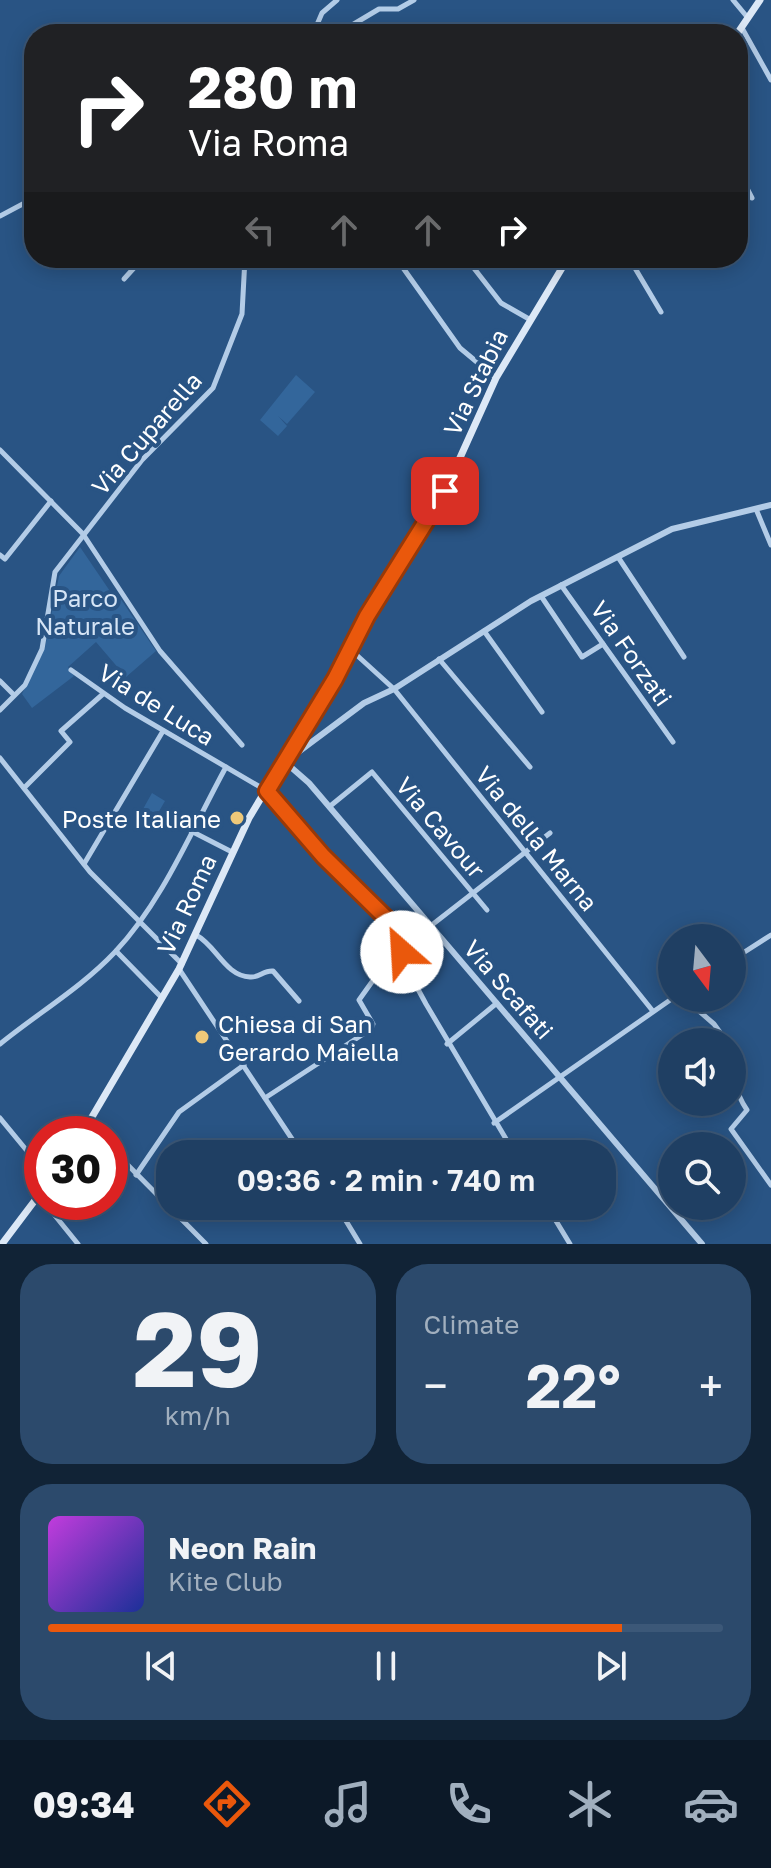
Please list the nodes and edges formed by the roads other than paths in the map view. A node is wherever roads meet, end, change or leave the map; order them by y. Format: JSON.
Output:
{"nodes":[{"id":1,"x":337,"y":0,"type":"edge"},
{"id":2,"x":414,"y":0,"type":"edge"},
{"id":3,"x":733,"y":0,"type":"edge"},
{"id":4,"x":760,"y":0,"type":"edge"},
{"id":5,"x":748,"y":18,"type":"junction"},
{"id":6,"x":317,"y":24,"type":"edge"},
{"id":7,"x":354,"y":24,"type":"edge"},
{"id":8,"x":744,"y":24,"type":"edge"},
{"id":9,"x":748,"y":41,"type":"edge"},
{"id":10,"x":769,"y":67,"type":"edge"},
{"id":11,"x":771,"y":80,"type":"edge"},
{"id":12,"x":748,"y":190,"type":"edge"},
{"id":13,"x":752,"y":198,"type":"dead end"},
{"id":14,"x":24,"y":203,"type":"edge"},
{"id":15,"x":0,"y":216,"type":"edge"},
{"id":16,"x":134,"y":268,"type":"edge"},
{"id":17,"x":244,"y":268,"type":"edge"},
{"id":18,"x":403,"y":268,"type":"edge"},
{"id":19,"x":474,"y":268,"type":"edge"},
{"id":20,"x":562,"y":268,"type":"edge"},
{"id":21,"x":635,"y":268,"type":"edge"},
{"id":22,"x":124,"y":279,"type":"dead end"},
{"id":23,"x":661,"y":312,"type":"dead end"},
{"id":24,"x":529,"y":319,"type":"junction"},
{"id":25,"x":496,"y":378,"type":"junction"},
{"id":26,"x":0,"y":450,"type":"edge"},
{"id":27,"x":51,"y":501,"type":"junction"},
{"id":28,"x":771,"y":505,"type":"edge"},
{"id":29,"x":756,"y":509,"type":"junction"},
{"id":30,"x":83,"y":534,"type":"junction"},
{"id":31,"x":771,"y":545,"type":"edge"},
{"id":32,"x":0,"y":555,"type":"edge"},
{"id":33,"x":618,"y":557,"type":"junction"},
{"id":34,"x":397,"y":566,"type":"joint"},
{"id":35,"x":561,"y":585,"type":"junction"},
{"id":36,"x":541,"y":596,"type":"junction"},
{"id":37,"x":484,"y":630,"type":"junction"},
{"id":38,"x":603,"y":644,"type":"junction"},
{"id":39,"x":350,"y":649,"type":"junction"},
{"id":40,"x":684,"y":657,"type":"dead end"},
{"id":41,"x":438,"y":658,"type":"junction"},
{"id":42,"x":71,"y":670,"type":"dead end"},
{"id":43,"x":0,"y":681,"type":"edge"},
{"id":44,"x":394,"y":689,"type":"junction"},
{"id":45,"x":103,"y":694,"type":"junction"},
{"id":46,"x":14,"y":695,"type":"junction"},
{"id":47,"x":0,"y":710,"type":"edge"},
{"id":48,"x":542,"y":712,"type":"dead end"},
{"id":49,"x":163,"y":731,"type":"junction"},
{"id":50,"x":673,"y":742,"type":"dead end"},
{"id":51,"x":242,"y":745,"type":"dead end"},
{"id":52,"x":0,"y":758,"type":"edge"},
{"id":53,"x":285,"y":762,"type":"junction"},
{"id":54,"x":226,"y":767,"type":"junction"},
{"id":55,"x":530,"y":767,"type":"dead end"},
{"id":56,"x":24,"y":788,"type":"junction"},
{"id":57,"x":267,"y":791,"type":"junction"},
{"id":58,"x":329,"y":807,"type":"junction"},
{"id":59,"x":191,"y":831,"type":"junction"},
{"id":60,"x":550,"y":833,"type":"dead end"},
{"id":61,"x":526,"y":850,"type":"junction"},
{"id":62,"x":232,"y":852,"type":"junction"},
{"id":63,"x":84,"y":864,"type":"junction"},
{"id":64,"x":473,"y":892,"type":"junction"},
{"id":65,"x":487,"y":910,"type":"dead end"},
{"id":66,"x":139,"y":923,"type":"junction"},
{"id":67,"x":430,"y":925,"type":"junction"},
{"id":68,"x":196,"y":935,"type":"junction"},
{"id":69,"x":771,"y":935,"type":"edge"},
{"id":70,"x":402,"y":950,"type":"junction"},
{"id":71,"x":116,"y":951,"type":"junction"},
{"id":72,"x":746,"y":951,"type":"edge"},
{"id":73,"x":180,"y":966,"type":"junction"},
{"id":74,"x":162,"y":998,"type":"junction"},
{"id":75,"x":299,"y":1001,"type":"dead end"},
{"id":76,"x":497,"y":1002,"type":"junction"},
{"id":77,"x":658,"y":1007,"type":"edge"},
{"id":78,"x":652,"y":1010,"type":"junction"},
{"id":79,"x":700,"y":1012,"type":"edge"},
{"id":80,"x":717,"y":1028,"type":"edge"},
{"id":81,"x":0,"y":1044,"type":"edge"},
{"id":82,"x":447,"y":1044,"type":"junction"},
{"id":83,"x":244,"y":1065,"type":"junction"},
{"id":84,"x":559,"y":1074,"type":"junction"},
{"id":85,"x":265,"y":1098,"type":"junction"},
{"id":86,"x":93,"y":1116,"type":"edge"},
{"id":87,"x":742,"y":1116,"type":"edge"},
{"id":88,"x":0,"y":1118,"type":"edge"},
{"id":89,"x":494,"y":1123,"type":"junction"},
{"id":90,"x":293,"y":1140,"type":"edge"},
{"id":91,"x":506,"y":1140,"type":"edge"},
{"id":92,"x":24,"y":1147,"type":"edge"},
{"id":93,"x":128,"y":1166,"type":"edge"},
{"id":94,"x":136,"y":1175,"type":"junction"},
{"id":95,"x":771,"y":1185,"type":"edge"},
{"id":96,"x":24,"y":1218,"type":"edge"},
{"id":97,"x":60,"y":1220,"type":"edge"},
{"id":98,"x":345,"y":1220,"type":"edge"},
{"id":99,"x":555,"y":1220,"type":"edge"},
{"id":100,"x":200,"y":1243,"type":"edge"},
{"id":101,"x":2,"y":1244,"type":"edge"},
{"id":102,"x":78,"y":1244,"type":"edge"},
{"id":103,"x":360,"y":1244,"type":"edge"},
{"id":104,"x":570,"y":1244,"type":"edge"},
{"id":105,"x":702,"y":1244,"type":"edge"}],
"edges":[{"from":1,"to":6,"type":"street"},
{"from":2,"to":7,"type":"street"},
{"from":3,"to":5,"type":"street"},
{"from":4,"to":5,"type":"main road"},
{"from":5,"to":8,"type":"main road"},
{"from":9,"to":10,"type":"street"},
{"from":10,"to":11,"type":"street"},
{"from":12,"to":13,"type":"street"},
{"from":14,"to":15,"type":"street"},
{"from":16,"to":22,"type":"street"},
{"from":17,"to":30,"type":"street","name":"Via Cuparella"},
{"from":18,"to":25,"type":"street"},
{"from":19,"to":24,"type":"street"},
{"from":20,"to":24,"type":"main road","name":"Via Stabia"},
{"from":21,"to":23,"type":"street"},
{"from":24,"to":25,"type":"main road","name":"Via Stabia"},
{"from":25,"to":34,"type":"main road","name":"Via Stabia"},
{"from":26,"to":27,"type":"street"},
{"from":27,"to":30,"type":"street"},
{"from":27,"to":32,"type":"street"},
{"from":28,"to":29,"type":"street"},
{"from":29,"to":31,"type":"street"},
{"from":29,"to":33,"type":"street"},
{"from":30,"to":46,"type":"street","name":"Via Cuparella"},
{"from":30,"to":51,"type":"street"},
{"from":33,"to":35,"type":"street"},
{"from":33,"to":40,"type":"street"},
{"from":34,"to":39,"type":"main road","name":"Via Roma"},
{"from":35,"to":36,"type":"street"},
{"from":35,"to":38,"type":"street","name":"Via Forzati"},
{"from":36,"to":37,"type":"street"},
{"from":36,"to":38,"type":"street"},
{"from":37,"to":41,"type":"street"},
{"from":37,"to":48,"type":"street"},
{"from":38,"to":50,"type":"street","name":"Via Forzati"},
{"from":39,"to":44,"type":"street","name":"Via della Marna"},
{"from":39,"to":53,"type":"main road","name":"Via Roma"},
{"from":41,"to":44,"type":"street"},
{"from":41,"to":55,"type":"street"},
{"from":42,"to":45,"type":"street","name":"Via de Luca"},
{"from":43,"to":46,"type":"street"},
{"from":44,"to":53,"type":"street"},
{"from":44,"to":61,"type":"street","name":"Via della Marna"},
{"from":45,"to":49,"type":"street","name":"Via de Luca"},
{"from":45,"to":56,"type":"street"},
{"from":46,"to":47,"type":"street","name":"Via Cuparella"},
{"from":49,"to":54,"type":"street","name":"Via de Luca"},
{"from":49,"to":63,"type":"street"},
{"from":52,"to":56,"type":"street"},
{"from":53,"to":57,"type":"main road","name":"Via Roma"},
{"from":53,"to":58,"type":"street","name":"Via Scafati"},
{"from":54,"to":57,"type":"street","name":"Via de Luca"},
{"from":54,"to":59,"type":"street"},
{"from":56,"to":63,"type":"street"},
{"from":57,"to":62,"type":"main road","name":"Via Roma"},
{"from":57,"to":70,"type":"street","name":"Via de Luca"},
{"from":58,"to":64,"type":"street","name":"Via Cavour"},
{"from":58,"to":67,"type":"street","name":"Via Scafati"},
{"from":59,"to":62,"type":"street"},
{"from":59,"to":66,"type":"street"},
{"from":60,"to":61,"type":"street"},
{"from":61,"to":64,"type":"street"},
{"from":61,"to":78,"type":"street","name":"Via della Marna"},
{"from":62,"to":68,"type":"main road","name":"Via Roma"},
{"from":63,"to":66,"type":"street"},
{"from":64,"to":65,"type":"street","name":"Via Cavour"},
{"from":64,"to":67,"type":"street"},
{"from":66,"to":71,"type":"street"},
{"from":66,"to":73,"type":"street"},
{"from":67,"to":70,"type":"street"},
{"from":67,"to":76,"type":"street","name":"Via Scafati"},
{"from":68,"to":73,"type":"main road","name":"Via Roma"},
{"from":68,"to":75,"type":"street"},
{"from":69,"to":72,"type":"street"},
{"from":70,"to":82,"type":"street","name":"Via de Luca"},
{"from":70,"to":85,"type":"street"},
{"from":71,"to":74,"type":"street"},
{"from":71,"to":81,"type":"street"},
{"from":73,"to":74,"type":"main road","name":"Via Roma"},
{"from":73,"to":83,"type":"street"},
{"from":74,"to":86,"type":"main road","name":"Via Roma"},
{"from":76,"to":82,"type":"street"},
{"from":76,"to":84,"type":"street","name":"Via Scafati"},
{"from":77,"to":78,"type":"street"},
{"from":78,"to":84,"type":"street"},
{"from":79,"to":80,"type":"street"},
{"from":82,"to":89,"type":"street","name":"Via de Luca"},
{"from":83,"to":85,"type":"street"},
{"from":83,"to":94,"type":"street"},
{"from":84,"to":89,"type":"street"},
{"from":84,"to":105,"type":"street","name":"Via Scafati"},
{"from":85,"to":90,"type":"street"},
{"from":87,"to":95,"type":"street"},
{"from":88,"to":92,"type":"street"},
{"from":89,"to":91,"type":"street","name":"Via de Luca"},
{"from":93,"to":94,"type":"street"},
{"from":94,"to":100,"type":"street"},
{"from":96,"to":101,"type":"main road"},
{"from":97,"to":102,"type":"street"},
{"from":98,"to":103,"type":"street"},
{"from":99,"to":104,"type":"street"}]}
